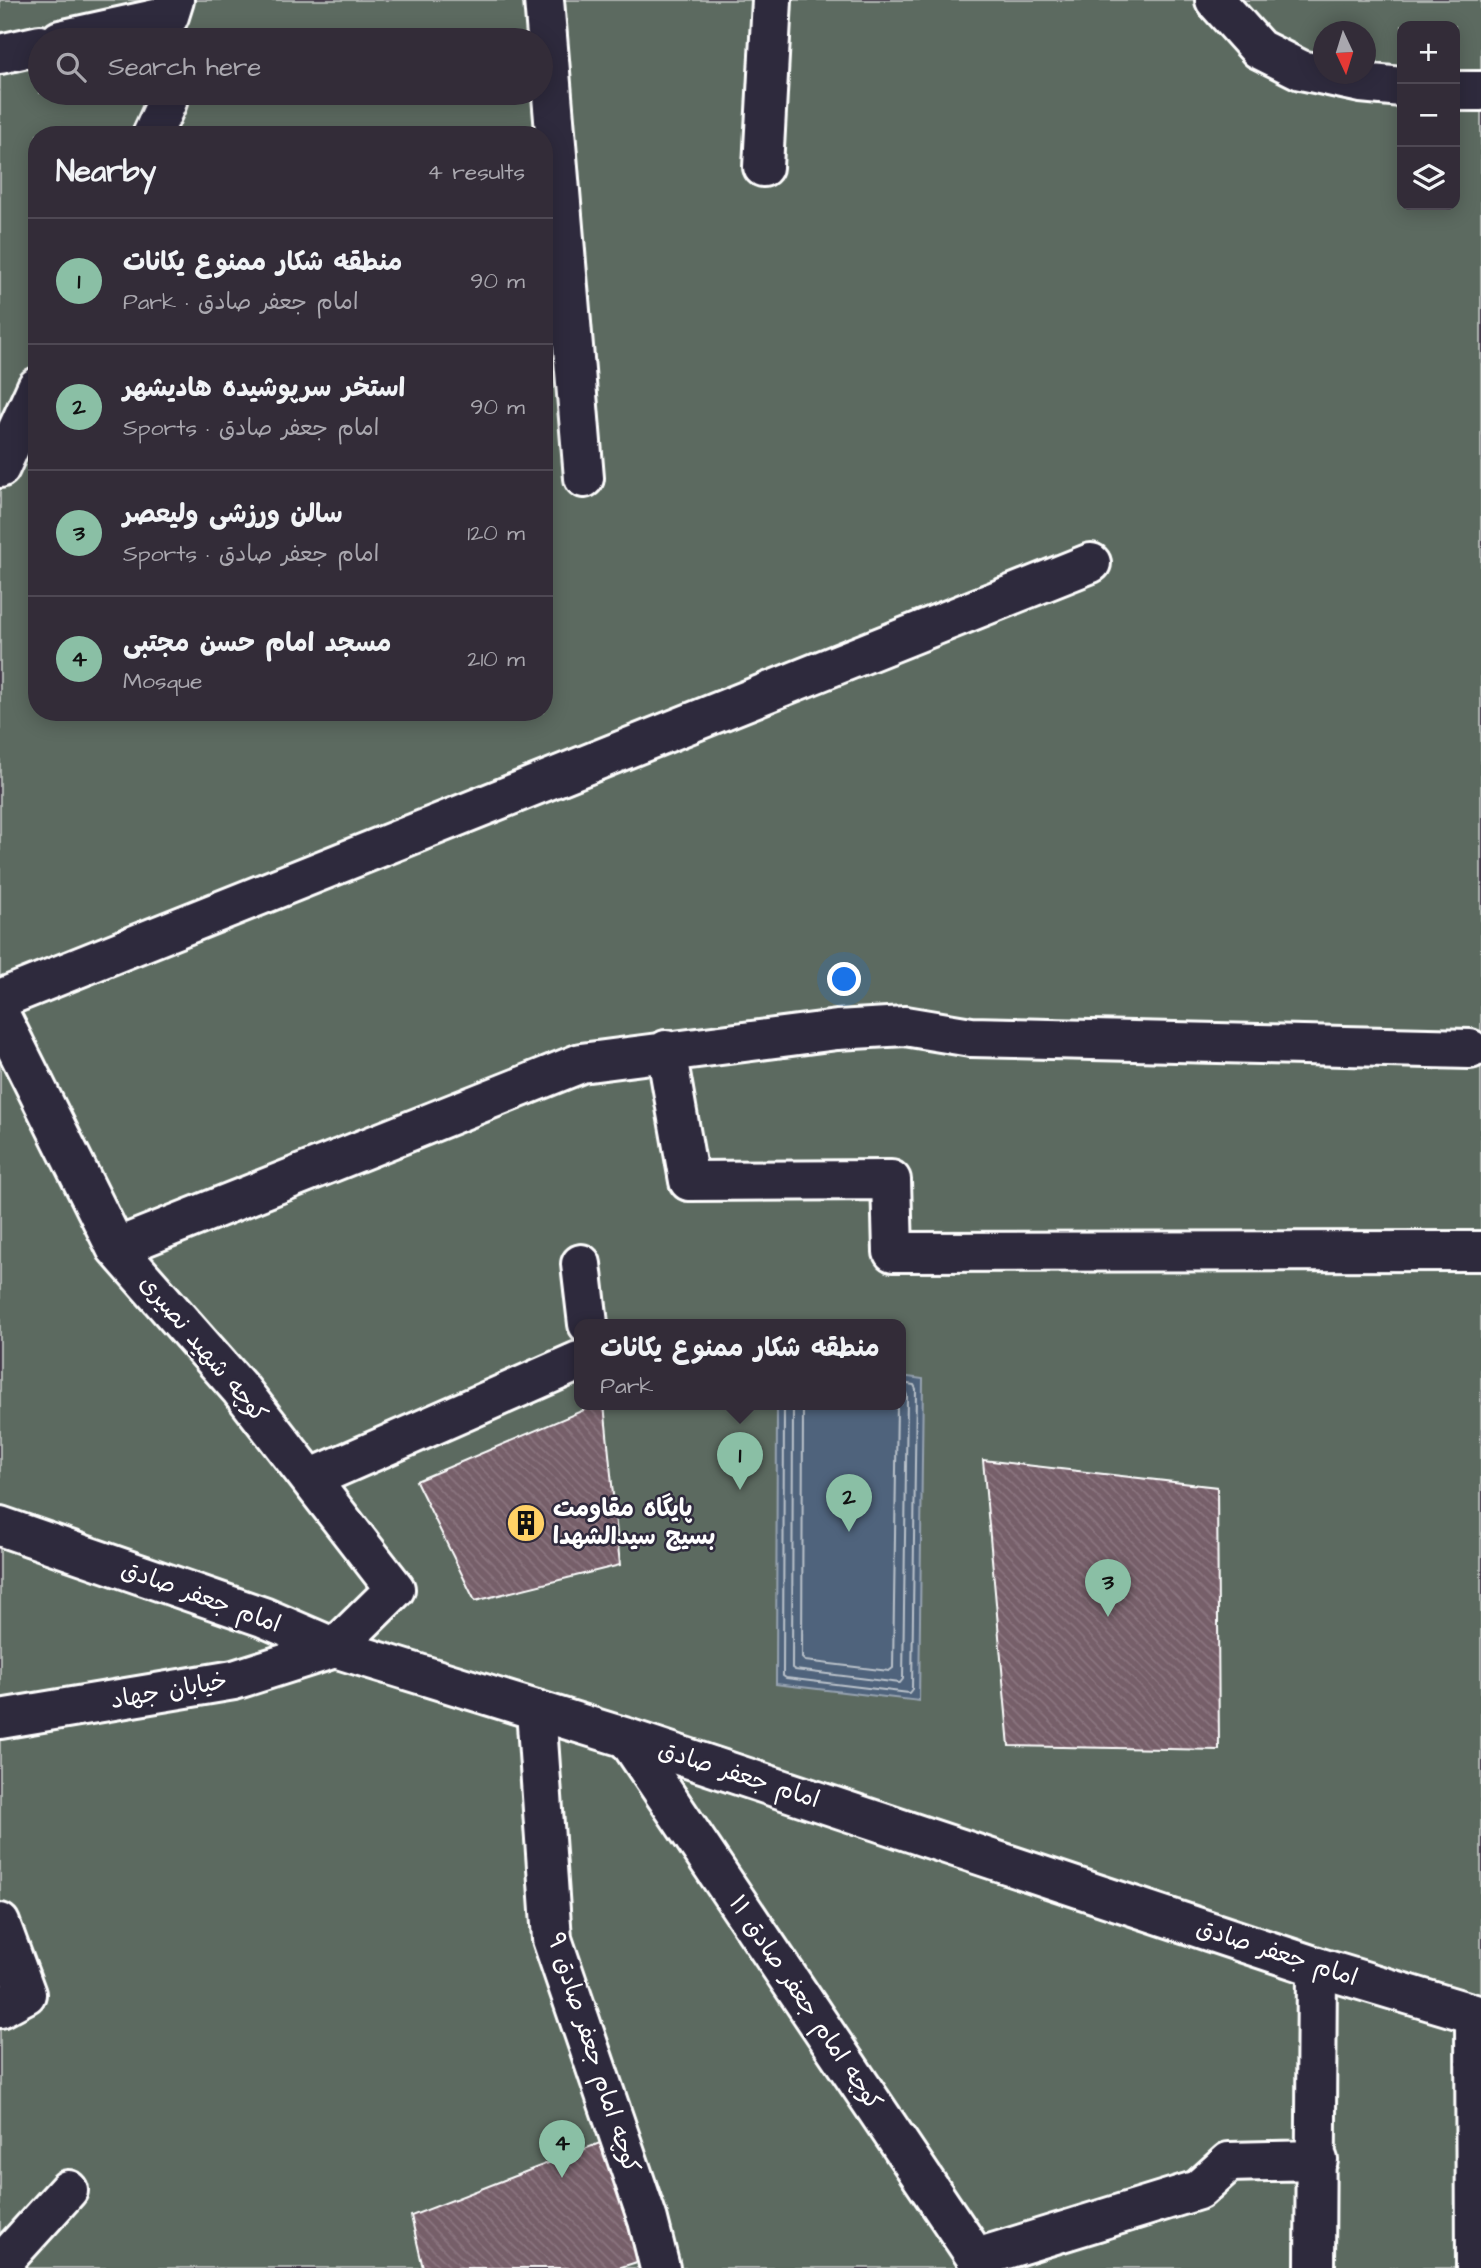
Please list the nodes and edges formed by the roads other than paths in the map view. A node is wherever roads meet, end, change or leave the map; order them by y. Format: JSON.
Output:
{"nodes":[{"id":1,"x":544,"y":0,"type":"edge"},
{"id":2,"x":772,"y":0,"type":"edge"},
{"id":3,"x":1215,"y":0,"type":"edge"},
{"id":4,"x":170,"y":19,"type":"edge"},
{"id":5,"x":123,"y":28,"type":"edge"},
{"id":6,"x":546,"y":28,"type":"edge"},
{"id":7,"x":28,"y":48,"type":"edge"},
{"id":8,"x":0,"y":54,"type":"edge"},
{"id":9,"x":1397,"y":87,"type":"edge"},
{"id":10,"x":1460,"y":91,"type":"edge"},
{"id":11,"x":1481,"y":91,"type":"edge"},
{"id":12,"x":166,"y":105,"type":"edge"},
{"id":13,"x":553,"y":105,"type":"edge"},
{"id":14,"x":156,"y":126,"type":"edge"},
{"id":15,"x":763,"y":167,"type":"dead end"},
{"id":16,"x":28,"y":407,"type":"edge"},
{"id":17,"x":0,"y":468,"type":"edge"},
{"id":18,"x":584,"y":478,"type":"dead end"},
{"id":19,"x":1091,"y":563,"type":"dead end"},
{"id":20,"x":0,"y":999,"type":"edge"},
{"id":21,"x":0,"y":1016,"type":"edge"},
{"id":22,"x":1471,"y":1049,"type":"dead end"},
{"id":23,"x":666,"y":1050,"type":"junction"},
{"id":24,"x":116,"y":1248,"type":"junction"},
{"id":25,"x":1481,"y":1251,"type":"edge"},
{"id":26,"x":581,"y":1264,"type":"dead end"},
{"id":27,"x":587,"y":1319,"type":"edge"},
{"id":28,"x":574,"y":1363,"type":"edge"},
{"id":29,"x":310,"y":1479,"type":"junction"},
{"id":30,"x":0,"y":1525,"type":"edge"},
{"id":31,"x":335,"y":1648,"type":"junction"},
{"id":32,"x":536,"y":1710,"type":"junction"},
{"id":33,"x":0,"y":1719,"type":"edge"},
{"id":34,"x":627,"y":1738,"type":"junction"},
{"id":35,"x":0,"y":1923,"type":"edge"},
{"id":36,"x":1317,"y":1967,"type":"junction"},
{"id":37,"x":0,"y":2008,"type":"edge"},
{"id":38,"x":1478,"y":2016,"type":"edge"},
{"id":39,"x":1318,"y":2160,"type":"junction"},
{"id":40,"x":68,"y":2190,"type":"dead end"},
{"id":41,"x":980,"y":2263,"type":"edge"},
{"id":42,"x":0,"y":2265,"type":"edge"},
{"id":43,"x":660,"y":2268,"type":"edge"},
{"id":44,"x":1315,"y":2268,"type":"edge"},
{"id":45,"x":1476,"y":2268,"type":"edge"}],
"edges":[{"from":1,"to":6,"type":"street"},
{"from":2,"to":15,"type":"street"},
{"from":3,"to":9,"type":"street"},
{"from":4,"to":5,"type":"street"},
{"from":7,"to":8,"type":"street"},
{"from":10,"to":11,"type":"street"},
{"from":12,"to":14,"type":"street"},
{"from":13,"to":18,"type":"street"},
{"from":16,"to":17,"type":"street"},
{"from":19,"to":20,"type":"street"},
{"from":21,"to":24,"type":"street","name":"کوچه شهید نصیری"},
{"from":22,"to":23,"type":"street"},
{"from":23,"to":24,"type":"street"},
{"from":23,"to":25,"type":"street"},
{"from":24,"to":29,"type":"street","name":"کوچه شهید نصیری"},
{"from":26,"to":27,"type":"street"},
{"from":28,"to":29,"type":"street"},
{"from":29,"to":31,"type":"street","name":"کوچه شهید نصیری"},
{"from":30,"to":31,"type":"street","name":"امام جعفر صادق"},
{"from":31,"to":32,"type":"street","name":"امام جعفر صادق"},
{"from":31,"to":33,"type":"street","name":"خیابان جهاد"},
{"from":32,"to":34,"type":"street","name":"امام جعفر صادق"},
{"from":32,"to":43,"type":"street","name":"کوچه امام جعفر صادق ۹"},
{"from":34,"to":36,"type":"street","name":"امام جعفر صادق"},
{"from":34,"to":41,"type":"street","name":"کوچه امام جعفر صادق ۱۱"},
{"from":35,"to":37,"type":"street"},
{"from":36,"to":38,"type":"street","name":"امام جعفر صادق"},
{"from":36,"to":39,"type":"street"},
{"from":38,"to":45,"type":"street"},
{"from":39,"to":41,"type":"street"},
{"from":39,"to":44,"type":"street"},
{"from":40,"to":42,"type":"street"}]}
